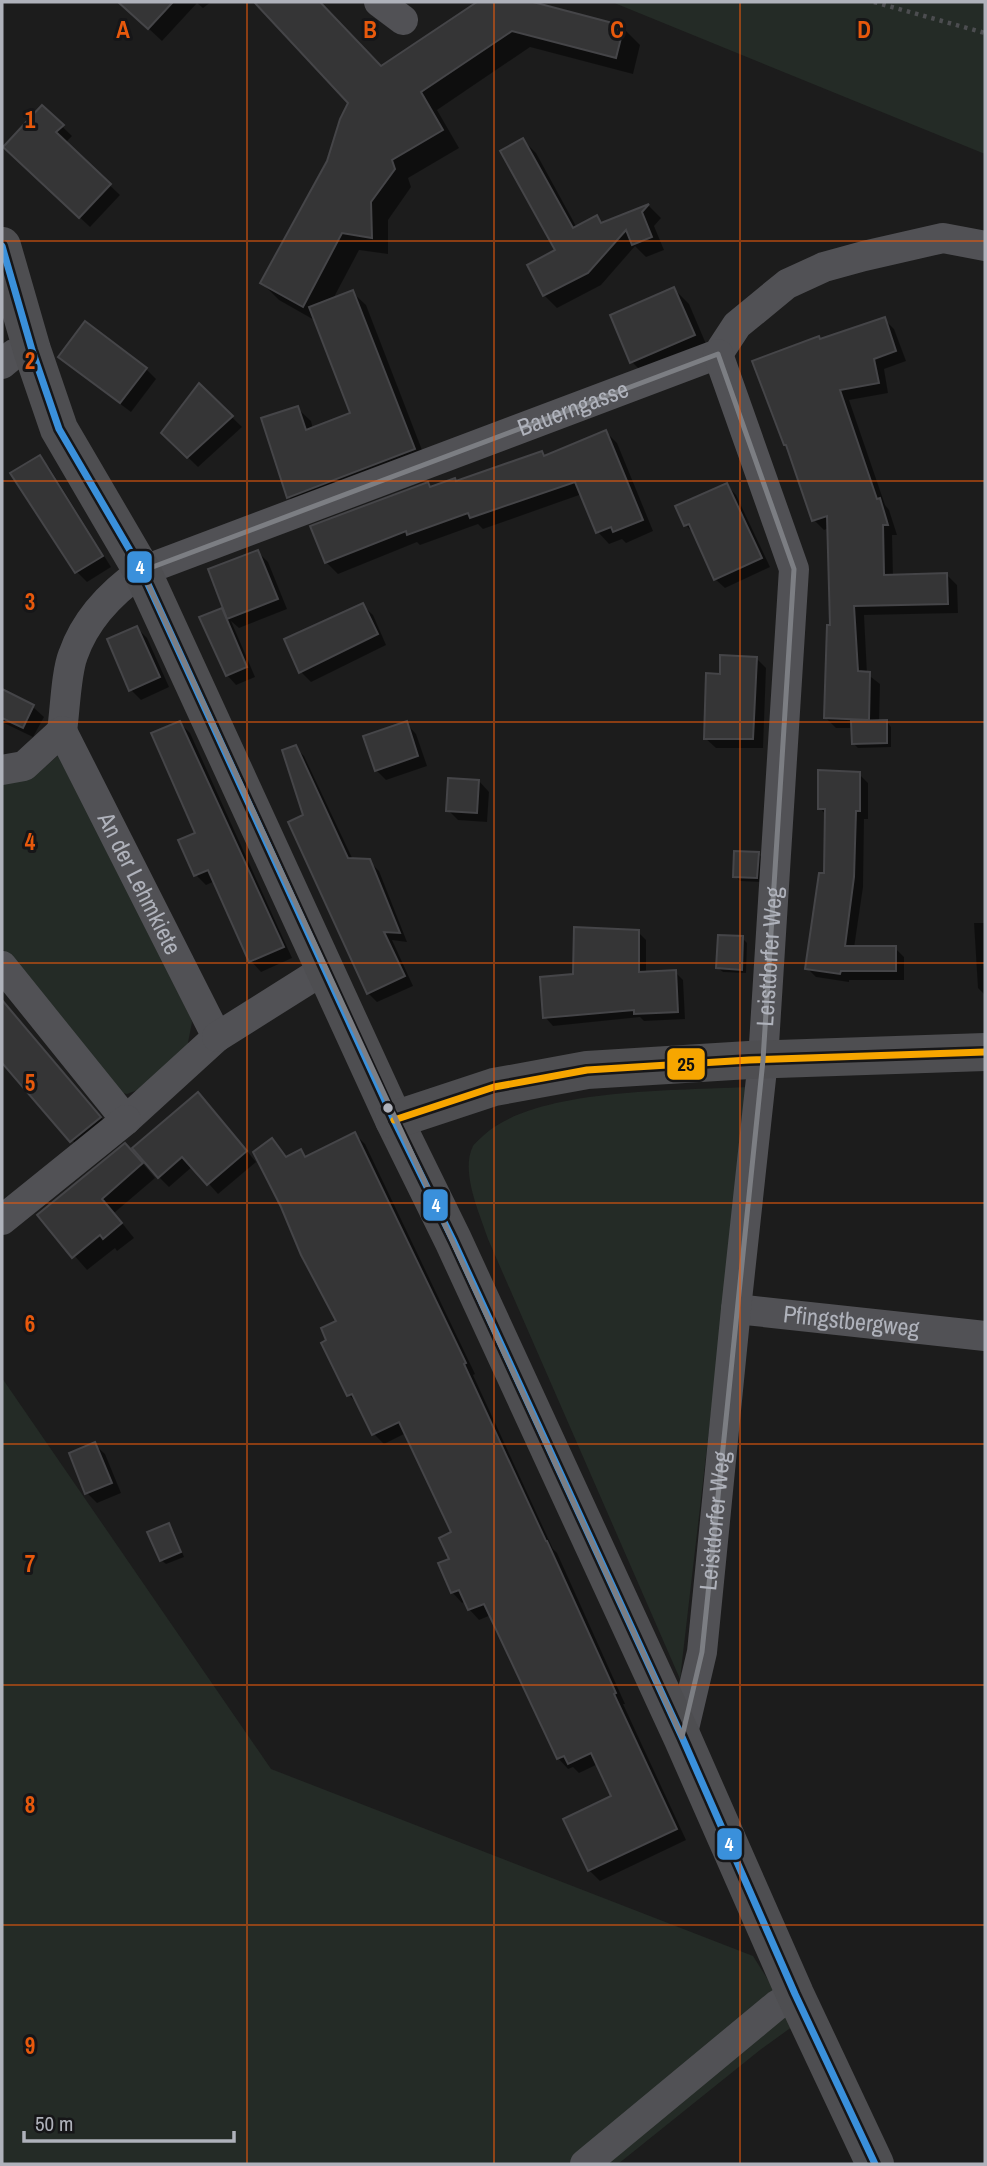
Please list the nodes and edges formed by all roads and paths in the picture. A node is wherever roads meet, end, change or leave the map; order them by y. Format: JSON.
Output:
{"nodes":[{"id":1,"x":379,"y":2,"type":"edge"},
{"id":2,"x":874,"y":2,"type":"edge"},
{"id":3,"x":403,"y":20,"type":"dead end"},
{"id":4,"x":985,"y":33,"type":"edge"},
{"id":5,"x":2,"y":246,"type":"edge"},
{"id":6,"x":985,"y":246,"type":"edge"},
{"id":7,"x":718,"y":354,"type":"junction"},
{"id":8,"x":17,"y":357,"type":"edge"},
{"id":9,"x":142,"y":571,"type":"junction"},
{"id":10,"x":62,"y":731,"type":"junction"},
{"id":11,"x":2,"y":770,"type":"edge"},
{"id":12,"x":2,"y":966,"type":"edge"},
{"id":13,"x":325,"y":969,"type":"junction"},
{"id":14,"x":217,"y":1037,"type":"junction"},
{"id":15,"x":985,"y":1052,"type":"edge"},
{"id":16,"x":764,"y":1060,"type":"junction"},
{"id":17,"x":394,"y":1119,"type":"junction"},
{"id":18,"x":126,"y":1120,"type":"junction"},
{"id":19,"x":2,"y":1220,"type":"edge"},
{"id":20,"x":736,"y":1309,"type":"junction"},
{"id":21,"x":975,"y":1335,"type":"edge"},
{"id":22,"x":682,"y":1737,"type":"junction"},
{"id":23,"x":795,"y":1994,"type":"junction"},
{"id":24,"x":585,"y":2164,"type":"edge"},
{"id":25,"x":875,"y":2164,"type":"edge"}],
"edges":[{"from":1,"to":3,"type":"street"},
{"from":2,"to":4,"type":"path"},
{"from":5,"to":8,"type":"main road"},
{"from":6,"to":7,"type":"street"},
{"from":7,"to":9,"type":"street","name":"Bauerngasse"},
{"from":7,"to":16,"type":"street","name":"Leistdorfer Weg"},
{"from":8,"to":9,"type":"main road"},
{"from":9,"to":10,"type":"street"},
{"from":9,"to":13,"type":"main road"},
{"from":10,"to":11,"type":"street"},
{"from":10,"to":14,"type":"street","name":"An der Lehmkiete"},
{"from":12,"to":18,"type":"street"},
{"from":13,"to":14,"type":"street"},
{"from":13,"to":17,"type":"main road"},
{"from":14,"to":18,"type":"street"},
{"from":15,"to":16,"type":"main road"},
{"from":16,"to":17,"type":"main road"},
{"from":16,"to":20,"type":"street","name":"Leistdorfer Weg"},
{"from":17,"to":22,"type":"main road"},
{"from":18,"to":19,"type":"street"},
{"from":20,"to":21,"type":"street","name":"Pfingstbergweg"},
{"from":20,"to":22,"type":"street","name":"Leistdorfer Weg"},
{"from":22,"to":23,"type":"main road"},
{"from":23,"to":24,"type":"street"},
{"from":23,"to":25,"type":"main road"}]}
